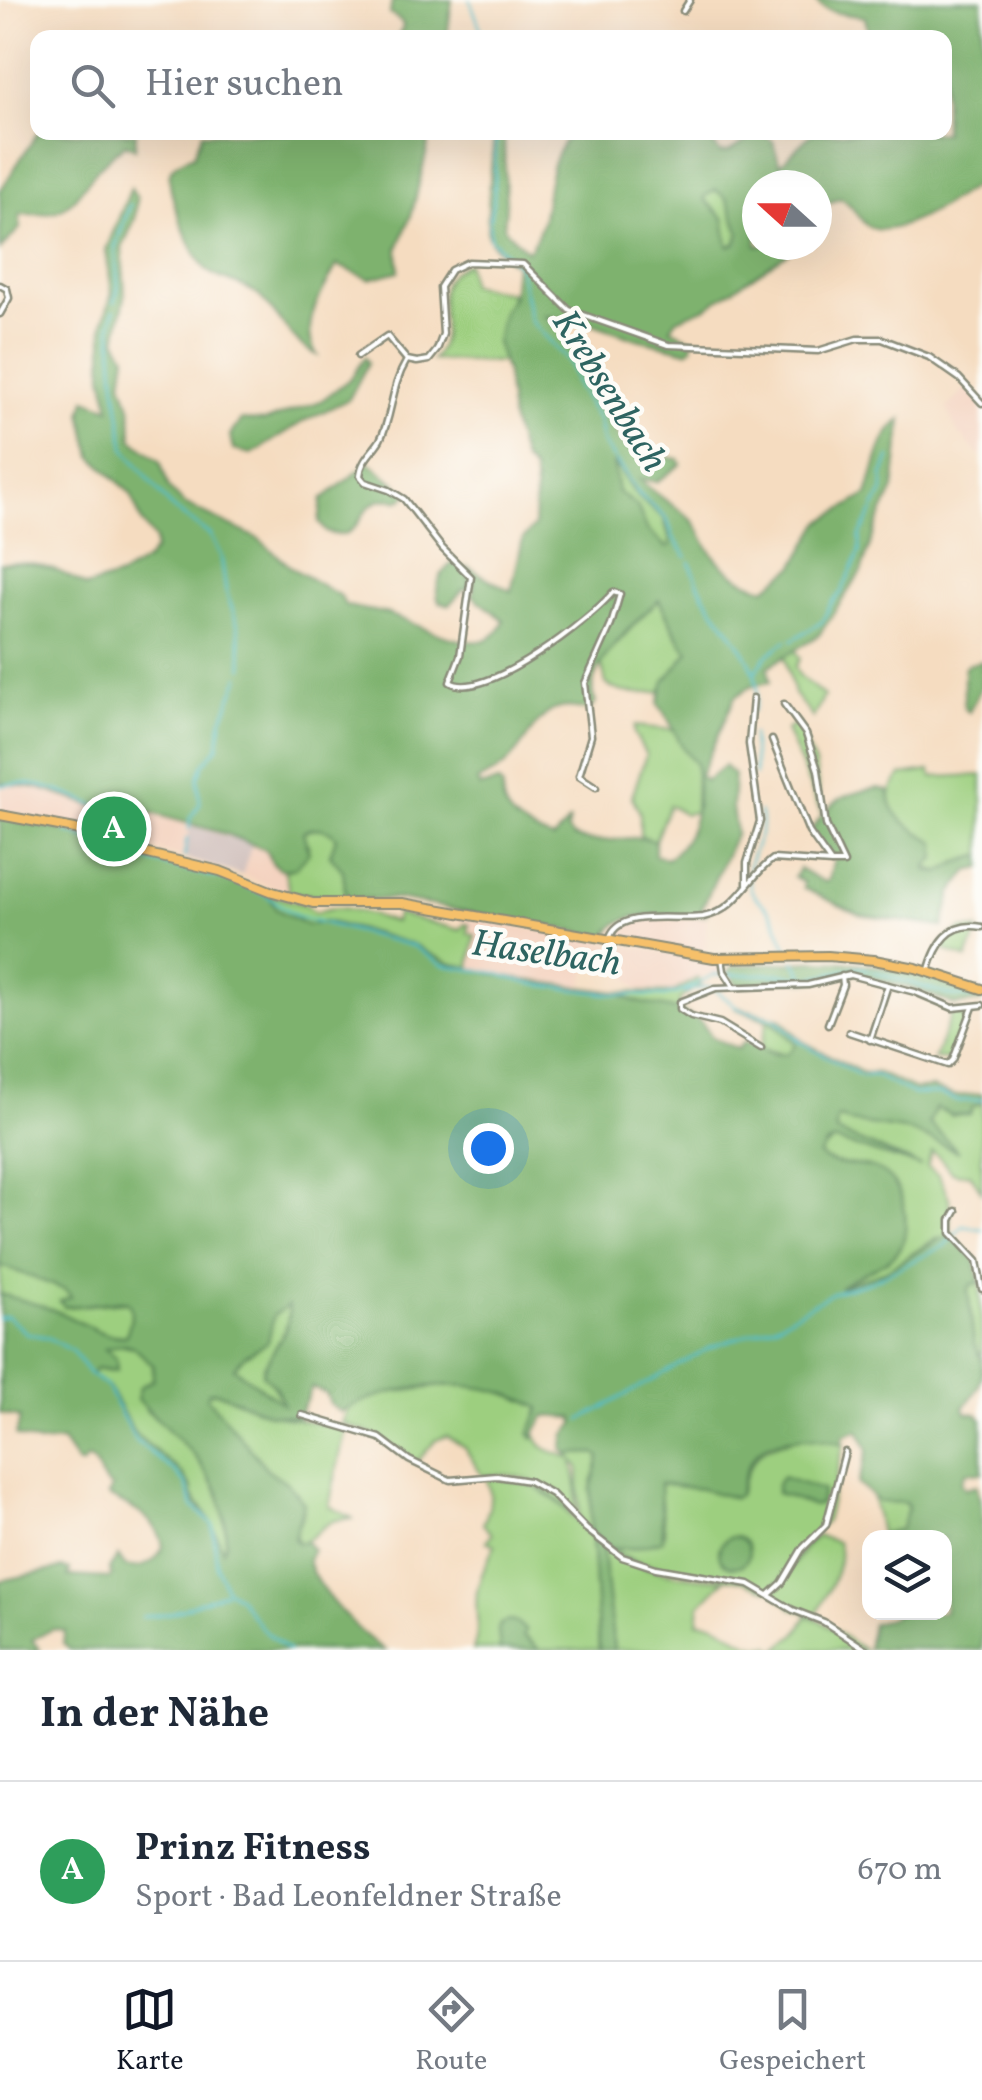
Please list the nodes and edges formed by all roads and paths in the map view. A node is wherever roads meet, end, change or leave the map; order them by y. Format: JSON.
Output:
{"nodes":[{"id":1,"x":690,"y":0,"type":"edge"},
{"id":2,"x":683,"y":11,"type":"dead end"},
{"id":3,"x":0,"y":285,"type":"edge"},
{"id":4,"x":0,"y":314,"type":"edge"},
{"id":5,"x":358,"y":356,"type":"dead end"},
{"id":6,"x":406,"y":360,"type":"junction"},
{"id":7,"x":982,"y":403,"type":"edge"},
{"id":8,"x":753,"y":698,"type":"dead end"},
{"id":9,"x":784,"y":704,"type":"dead end"},
{"id":10,"x":772,"y":740,"type":"dead end"},
{"id":11,"x":596,"y":786,"type":"dead end"},
{"id":12,"x":0,"y":815,"type":"edge"},
{"id":13,"x":831,"y":862,"type":"junction"},
{"id":14,"x":749,"y":881,"type":"junction"},
{"id":15,"x":982,"y":927,"type":"edge"},
{"id":16,"x":609,"y":942,"type":"junction"},
{"id":17,"x":722,"y":958,"type":"junction"},
{"id":18,"x":928,"y":972,"type":"junction"},
{"id":19,"x":842,"y":976,"type":"junction"},
{"id":20,"x":888,"y":985,"type":"junction"},
{"id":21,"x":737,"y":988,"type":"junction"},
{"id":22,"x":982,"y":990,"type":"edge"},
{"id":23,"x":982,"y":1005,"type":"edge"},
{"id":24,"x":973,"y":1007,"type":"junction"},
{"id":25,"x":828,"y":1024,"type":"dead end"},
{"id":26,"x":849,"y":1032,"type":"dead end"},
{"id":27,"x":870,"y":1040,"type":"junction"},
{"id":28,"x":761,"y":1048,"type":"dead end"},
{"id":29,"x":956,"y":1212,"type":"dead end"},
{"id":30,"x":982,"y":1289,"type":"edge"},
{"id":31,"x":302,"y":1416,"type":"dead end"},
{"id":32,"x":845,"y":1452,"type":"dead end"},
{"id":33,"x":770,"y":1594,"type":"junction"},
{"id":34,"x":867,"y":1650,"type":"edge"}],
"edges":[{"from":1,"to":2,"type":"street"},
{"from":3,"to":4,"type":"street"},
{"from":5,"to":6,"type":"street"},
{"from":6,"to":7,"type":"street"},
{"from":6,"to":11,"type":"street"},
{"from":8,"to":14,"type":"street"},
{"from":9,"to":13,"type":"street"},
{"from":10,"to":13,"type":"street"},
{"from":12,"to":16,"type":"main road"},
{"from":13,"to":14,"type":"street"},
{"from":14,"to":16,"type":"street"},
{"from":15,"to":18,"type":"street"},
{"from":16,"to":17,"type":"main road"},
{"from":17,"to":18,"type":"main road"},
{"from":17,"to":21,"type":"street"},
{"from":18,"to":22,"type":"main road"},
{"from":19,"to":20,"type":"street"},
{"from":19,"to":21,"type":"street"},
{"from":19,"to":25,"type":"street"},
{"from":20,"to":24,"type":"street"},
{"from":20,"to":27,"type":"street"},
{"from":21,"to":28,"type":"street"},
{"from":23,"to":24,"type":"street"},
{"from":24,"to":27,"type":"street"},
{"from":26,"to":27,"type":"street"},
{"from":29,"to":30,"type":"street"},
{"from":31,"to":33,"type":"street"},
{"from":32,"to":33,"type":"street"},
{"from":33,"to":34,"type":"street"}]}
